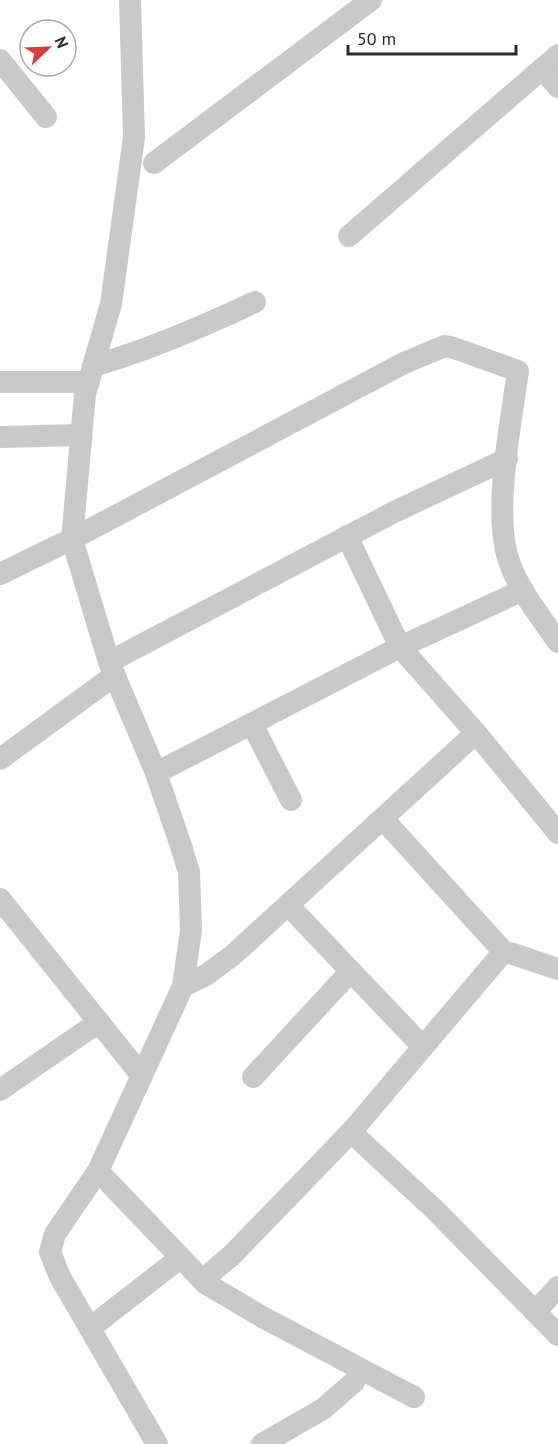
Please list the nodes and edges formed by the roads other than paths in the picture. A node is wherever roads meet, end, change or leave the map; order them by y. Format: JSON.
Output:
{"nodes":[{"id":1,"x":130,"y":0,"type":"edge"},
{"id":2,"x":371,"y":0,"type":"edge"},
{"id":3,"x":0,"y":60,"type":"edge"},
{"id":4,"x":550,"y":62,"type":"edge"},
{"id":5,"x":558,"y":87,"type":"edge"},
{"id":6,"x":46,"y":117,"type":"dead end"},
{"id":7,"x":154,"y":163,"type":"dead end"},
{"id":8,"x":349,"y":236,"type":"dead end"},
{"id":9,"x":255,"y":302,"type":"dead end"},
{"id":10,"x":91,"y":374,"type":"junction"},
{"id":11,"x":0,"y":382,"type":"edge"},
{"id":12,"x":81,"y":435,"type":"junction"},
{"id":13,"x":0,"y":437,"type":"edge"},
{"id":14,"x":507,"y":459,"type":"junction"},
{"id":15,"x":347,"y":536,"type":"junction"},
{"id":16,"x":72,"y":539,"type":"junction"},
{"id":17,"x":0,"y":574,"type":"edge"},
{"id":18,"x":523,"y":590,"type":"junction"},
{"id":19,"x":558,"y":642,"type":"edge"},
{"id":20,"x":400,"y":647,"type":"junction"},
{"id":21,"x":112,"y":669,"type":"junction"},
{"id":22,"x":252,"y":724,"type":"junction"},
{"id":23,"x":476,"y":734,"type":"junction"},
{"id":24,"x":0,"y":759,"type":"edge"},
{"id":25,"x":156,"y":773,"type":"junction"},
{"id":26,"x":291,"y":800,"type":"dead end"},
{"id":27,"x":383,"y":819,"type":"junction"},
{"id":28,"x":558,"y":833,"type":"edge"},
{"id":29,"x":0,"y":899,"type":"edge"},
{"id":30,"x":288,"y":905,"type":"junction"},
{"id":31,"x":505,"y":953,"type":"junction"},
{"id":32,"x":558,"y":969,"type":"edge"},
{"id":33,"x":351,"y":971,"type":"junction"},
{"id":34,"x":183,"y":986,"type":"junction"},
{"id":35,"x":99,"y":1022,"type":"junction"},
{"id":36,"x":422,"y":1046,"type":"junction"},
{"id":37,"x":142,"y":1076,"type":"junction"},
{"id":38,"x":253,"y":1077,"type":"dead end"},
{"id":39,"x":0,"y":1090,"type":"edge"},
{"id":40,"x":351,"y":1132,"type":"junction"},
{"id":41,"x":98,"y":1171,"type":"junction"},
{"id":42,"x":180,"y":1258,"type":"junction"},
{"id":43,"x":205,"y":1283,"type":"junction"},
{"id":44,"x":558,"y":1287,"type":"edge"},
{"id":45,"x":535,"y":1312,"type":"junction"},
{"id":46,"x":90,"y":1328,"type":"junction"},
{"id":47,"x":558,"y":1335,"type":"edge"},
{"id":48,"x":354,"y":1382,"type":"dead end"},
{"id":49,"x":414,"y":1397,"type":"dead end"},
{"id":50,"x":158,"y":1444,"type":"edge"},
{"id":51,"x":262,"y":1444,"type":"edge"}],
"edges":[{"from":1,"to":10,"type":"street"},
{"from":2,"to":7,"type":"street"},
{"from":3,"to":6,"type":"street"},
{"from":4,"to":5,"type":"street"},
{"from":4,"to":8,"type":"street"},
{"from":9,"to":10,"type":"street"},
{"from":10,"to":11,"type":"street"},
{"from":10,"to":12,"type":"street"},
{"from":12,"to":13,"type":"street"},
{"from":12,"to":16,"type":"street"},
{"from":14,"to":15,"type":"street"},
{"from":14,"to":16,"type":"street"},
{"from":14,"to":18,"type":"street"},
{"from":15,"to":20,"type":"street"},
{"from":15,"to":21,"type":"street"},
{"from":16,"to":17,"type":"street"},
{"from":16,"to":21,"type":"street"},
{"from":18,"to":19,"type":"street"},
{"from":18,"to":20,"type":"street"},
{"from":20,"to":22,"type":"street"},
{"from":20,"to":23,"type":"street"},
{"from":21,"to":24,"type":"street"},
{"from":21,"to":25,"type":"street"},
{"from":22,"to":25,"type":"street"},
{"from":22,"to":26,"type":"street"},
{"from":23,"to":27,"type":"street"},
{"from":23,"to":28,"type":"street"},
{"from":25,"to":34,"type":"street"},
{"from":27,"to":30,"type":"street"},
{"from":27,"to":31,"type":"street"},
{"from":29,"to":35,"type":"street"},
{"from":30,"to":33,"type":"street"},
{"from":30,"to":34,"type":"street"},
{"from":31,"to":32,"type":"street"},
{"from":31,"to":36,"type":"street"},
{"from":33,"to":36,"type":"street"},
{"from":33,"to":38,"type":"street"},
{"from":34,"to":37,"type":"street"},
{"from":35,"to":37,"type":"street"},
{"from":35,"to":39,"type":"street"},
{"from":36,"to":40,"type":"street"},
{"from":37,"to":41,"type":"street"},
{"from":40,"to":43,"type":"street"},
{"from":40,"to":45,"type":"street"},
{"from":41,"to":42,"type":"street"},
{"from":41,"to":46,"type":"street"},
{"from":42,"to":43,"type":"street"},
{"from":42,"to":46,"type":"street"},
{"from":43,"to":49,"type":"street"},
{"from":44,"to":45,"type":"street"},
{"from":45,"to":47,"type":"street"},
{"from":46,"to":50,"type":"street"},
{"from":48,"to":51,"type":"street"}]}
